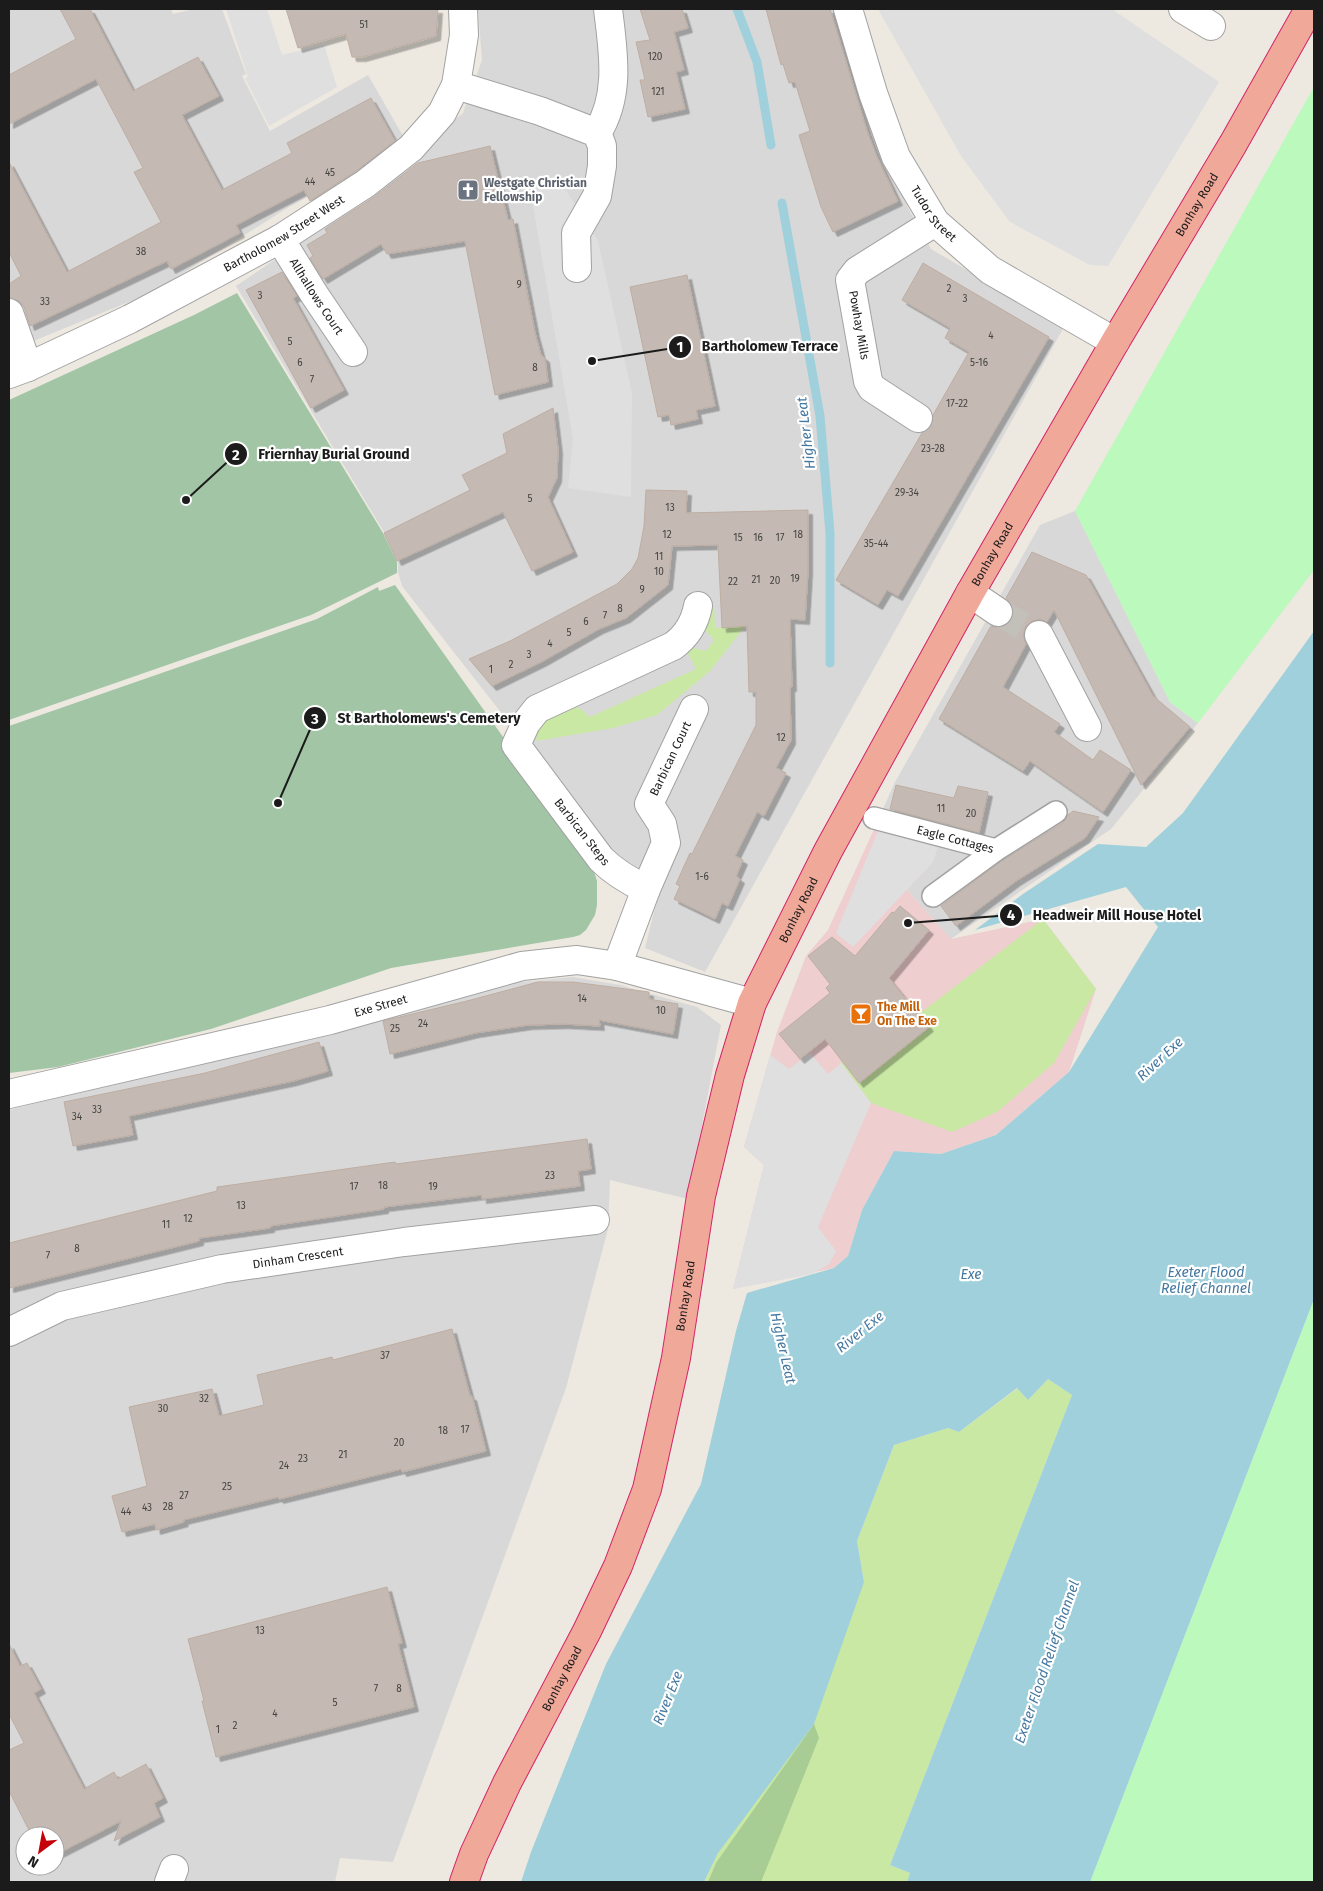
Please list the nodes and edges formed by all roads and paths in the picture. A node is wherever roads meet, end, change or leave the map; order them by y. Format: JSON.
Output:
{"nodes":[{"id":1,"x":463,"y":9,"type":"edge"},
{"id":2,"x":608,"y":9,"type":"edge"},
{"id":3,"x":848,"y":9,"type":"edge"},
{"id":4,"x":1183,"y":9,"type":"edge"},
{"id":5,"x":1309,"y":9,"type":"edge"},
{"id":6,"x":1211,"y":26,"type":"dead end"},
{"id":7,"x":456,"y":85,"type":"junction"},
{"id":8,"x":597,"y":133,"type":"junction"},
{"id":9,"x":935,"y":222,"type":"junction"},
{"id":10,"x":280,"y":239,"type":"junction"},
{"id":11,"x":577,"y":268,"type":"dead end"},
{"id":12,"x":9,"y":313,"type":"edge"},
{"id":13,"x":1115,"y":342,"type":"junction"},
{"id":14,"x":353,"y":352,"type":"dead end"},
{"id":15,"x":19,"y":371,"type":"edge"},
{"id":16,"x":918,"y":418,"type":"dead end"},
{"id":17,"x":970,"y":593,"type":"junction"},
{"id":18,"x":698,"y":606,"type":"dead end"},
{"id":19,"x":998,"y":612,"type":"tunnel mouth"},
{"id":20,"x":1039,"y":635,"type":"tunnel mouth"},
{"id":21,"x":694,"y":710,"type":"dead end"},
{"id":22,"x":1086,"y":727,"type":"dead end"},
{"id":23,"x":1056,"y":812,"type":"dead end"},
{"id":24,"x":874,"y":818,"type":"dead end"},
{"id":25,"x":996,"y":850,"type":"junction"},
{"id":26,"x":646,"y":889,"type":"junction"},
{"id":27,"x":933,"y":896,"type":"dead end"},
{"id":28,"x":617,"y":966,"type":"junction"},
{"id":29,"x":752,"y":1003,"type":"junction"},
{"id":30,"x":9,"y":1094,"type":"edge"},
{"id":31,"x":596,"y":1220,"type":"dead end"},
{"id":32,"x":9,"y":1332,"type":"edge"},
{"id":33,"x":464,"y":1882,"type":"edge"}],
"edges":[{"from":1,"to":7,"type":"street","name":"Bartholomew Street West"},
{"from":2,"to":8,"type":"street"},
{"from":3,"to":9,"type":"street","name":"Tudor Street"},
{"from":4,"to":6,"type":"street"},
{"from":5,"to":13,"type":"highway","name":"Bonhay Road"},
{"from":7,"to":8,"type":"street"},
{"from":7,"to":10,"type":"street","name":"Bartholomew Street West"},
{"from":8,"to":11,"type":"street"},
{"from":9,"to":13,"type":"street","name":"Tudor Street"},
{"from":9,"to":16,"type":"street","name":"Powhay Mills"},
{"from":10,"to":14,"type":"street","name":"Allhallows Court"},
{"from":10,"to":15,"type":"street","name":"Bartholomew Street West"},
{"from":12,"to":15,"type":"street"},
{"from":13,"to":17,"type":"highway","name":"Bonhay Road"},
{"from":17,"to":19,"type":"street"},
{"from":17,"to":29,"type":"highway","name":"Bonhay Road"},
{"from":18,"to":26,"type":"street","name":"Barbican Steps"},
{"from":20,"to":22,"type":"street"},
{"from":21,"to":26,"type":"street","name":"Barbican Court"},
{"from":23,"to":25,"type":"street","name":"Eagle Cottages"},
{"from":24,"to":25,"type":"street","name":"Eagle Cottages"},
{"from":25,"to":27,"type":"street"},
{"from":26,"to":28,"type":"street"},
{"from":28,"to":29,"type":"street","name":"Exe Street"},
{"from":28,"to":30,"type":"street","name":"Exe Street"},
{"from":29,"to":33,"type":"highway","name":"Bonhay Road"},
{"from":31,"to":32,"type":"street","name":"Dinham Crescent"}]}
